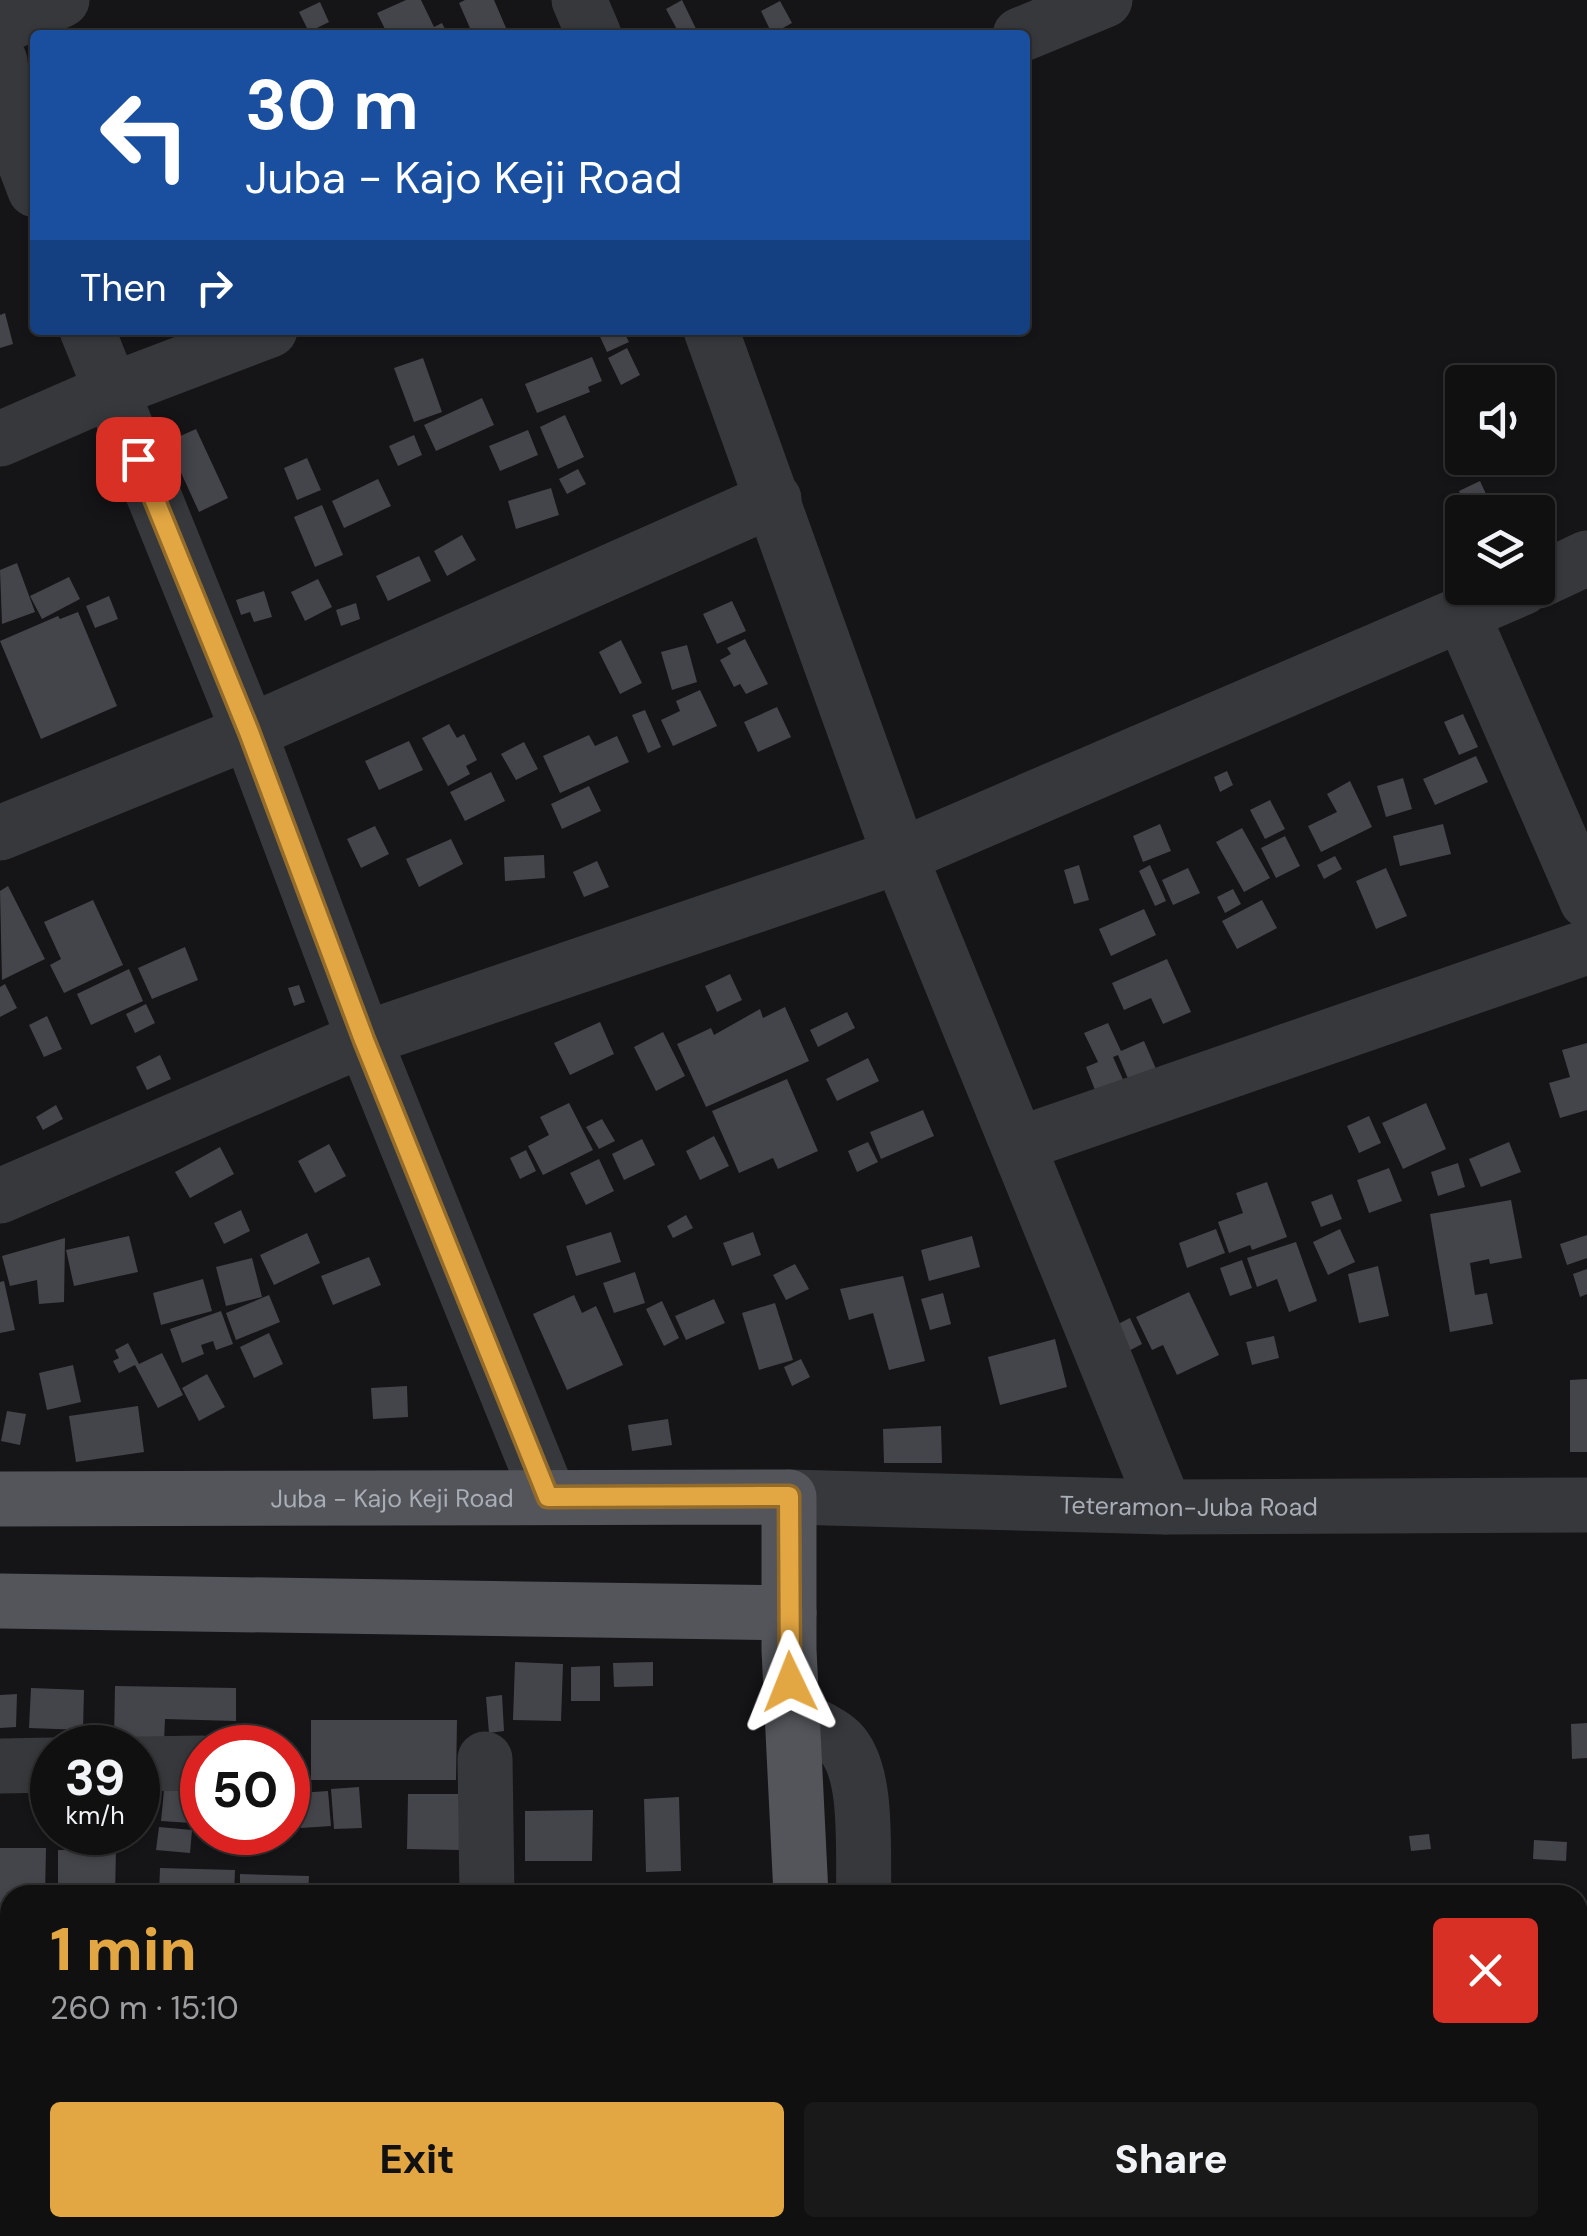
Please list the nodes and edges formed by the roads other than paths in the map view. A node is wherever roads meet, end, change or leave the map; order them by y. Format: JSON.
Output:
{"nodes":[{"id":1,"x":62,"y":0,"type":"edge"},
{"id":2,"x":579,"y":0,"type":"edge"},
{"id":3,"x":1105,"y":0,"type":"edge"},
{"id":4,"x":0,"y":27,"type":"edge"},
{"id":5,"x":592,"y":30,"type":"edge"},
{"id":6,"x":1030,"y":31,"type":"edge"},
{"id":7,"x":0,"y":61,"type":"edge"},
{"id":8,"x":30,"y":177,"type":"edge"},
{"id":9,"x":90,"y":335,"type":"edge"},
{"id":10,"x":257,"y":335,"type":"edge"},
{"id":11,"x":713,"y":335,"type":"edge"},
{"id":12,"x":110,"y":390,"type":"junction"},
{"id":13,"x":0,"y":438,"type":"edge"},
{"id":14,"x":774,"y":499,"type":"junction"},
{"id":15,"x":1587,"y":558,"type":"edge"},
{"id":16,"x":1555,"y":572,"type":"edge"},
{"id":17,"x":1483,"y":605,"type":"edge"},
{"id":18,"x":1462,"y":614,"type":"junction"},
{"id":19,"x":249,"y":732,"type":"junction"},
{"id":20,"x":0,"y":833,"type":"edge"},
{"id":21,"x":900,"y":856,"type":"junction"},
{"id":22,"x":1587,"y":901,"type":"edge"},
{"id":23,"x":1587,"y":947,"type":"edge"},
{"id":24,"x":364,"y":1040,"type":"junction"},
{"id":25,"x":1019,"y":1144,"type":"junction"},
{"id":26,"x":0,"y":1196,"type":"edge"},
{"id":27,"x":789,"y":1496,"type":"junction"},
{"id":28,"x":548,"y":1497,"type":"junction"},
{"id":29,"x":0,"y":1499,"type":"edge"},
{"id":30,"x":1587,"y":1505,"type":"edge"},
{"id":31,"x":1165,"y":1507,"type":"junction"},
{"id":32,"x":0,"y":1602,"type":"edge"},
{"id":33,"x":789,"y":1613,"type":"junction"},
{"id":34,"x":791,"y":1715,"type":"junction"},
{"id":35,"x":485,"y":1759,"type":"dead end"},
{"id":36,"x":30,"y":1765,"type":"edge"},
{"id":37,"x":0,"y":1766,"type":"edge"},
{"id":38,"x":486,"y":1885,"type":"edge"},
{"id":39,"x":800,"y":1885,"type":"edge"},
{"id":40,"x":864,"y":1885,"type":"edge"}],
"edges":[{"from":1,"to":4,"type":"street"},
{"from":2,"to":5,"type":"street"},
{"from":3,"to":6,"type":"street"},
{"from":7,"to":8,"type":"street"},
{"from":9,"to":12,"type":"street"},
{"from":10,"to":12,"type":"street"},
{"from":11,"to":14,"type":"street"},
{"from":12,"to":13,"type":"street"},
{"from":12,"to":19,"type":"street"},
{"from":14,"to":19,"type":"street"},
{"from":14,"to":21,"type":"street"},
{"from":15,"to":16,"type":"street"},
{"from":17,"to":18,"type":"street"},
{"from":18,"to":21,"type":"street"},
{"from":18,"to":22,"type":"street"},
{"from":19,"to":20,"type":"street"},
{"from":19,"to":24,"type":"street"},
{"from":21,"to":24,"type":"street"},
{"from":21,"to":25,"type":"street"},
{"from":23,"to":25,"type":"street"},
{"from":24,"to":26,"type":"street"},
{"from":24,"to":28,"type":"street"},
{"from":25,"to":31,"type":"street"},
{"from":27,"to":28,"type":"main road","name":"Juba - Kajo Keji Road"},
{"from":27,"to":31,"type":"street","name":"Teteramon-Juba Road"},
{"from":27,"to":33,"type":"main road"},
{"from":28,"to":29,"type":"main road","name":"Juba - Kajo Keji Road"},
{"from":30,"to":31,"type":"street","name":"Teteramon-Juba Road"},
{"from":32,"to":33,"type":"main road"},
{"from":33,"to":34,"type":"main road"},
{"from":34,"to":39,"type":"main road"},
{"from":34,"to":40,"type":"street"},
{"from":35,"to":38,"type":"street"},
{"from":36,"to":37,"type":"street"}]}
